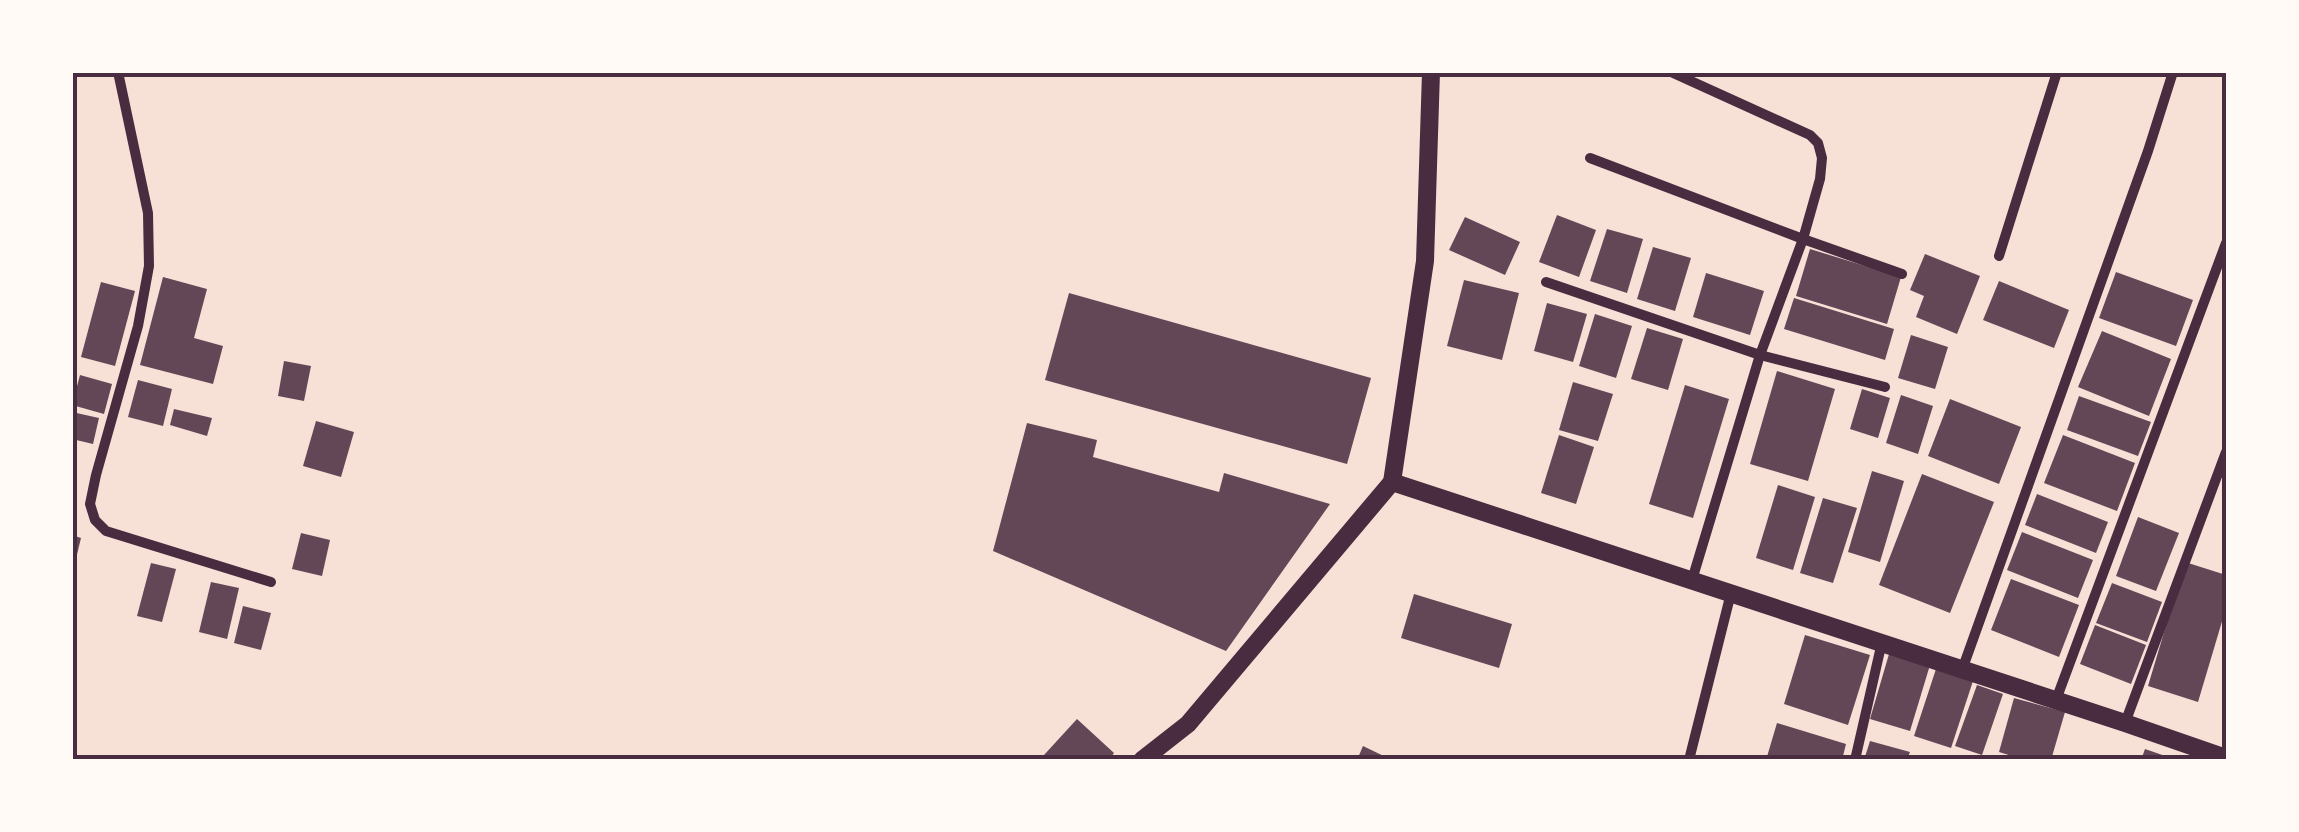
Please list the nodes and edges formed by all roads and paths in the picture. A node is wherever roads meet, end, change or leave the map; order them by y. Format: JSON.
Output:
{"nodes":[{"id":1,"x":118,"y":72,"type":"edge"},
{"id":2,"x":1431,"y":72,"type":"edge"},
{"id":3,"x":1671,"y":72,"type":"edge"},
{"id":4,"x":2057,"y":72,"type":"edge"},
{"id":5,"x":2172,"y":72,"type":"edge"},
{"id":6,"x":1590,"y":158,"type":"dead end"},
{"id":7,"x":1802,"y":239,"type":"junction"},
{"id":8,"x":2226,"y":243,"type":"edge"},
{"id":9,"x":1999,"y":256,"type":"dead end"},
{"id":10,"x":1902,"y":274,"type":"dead end"},
{"id":11,"x":1546,"y":282,"type":"dead end"},
{"id":12,"x":1760,"y":356,"type":"junction"},
{"id":13,"x":1884,"y":387,"type":"dead end"},
{"id":14,"x":2226,"y":452,"type":"edge"},
{"id":15,"x":1392,"y":482,"type":"junction"},
{"id":16,"x":1692,"y":580,"type":"junction"},
{"id":17,"x":271,"y":582,"type":"dead end"},
{"id":18,"x":1731,"y":594,"type":"junction"},
{"id":19,"x":1882,"y":642,"type":"junction"},
{"id":20,"x":1962,"y":670,"type":"junction"},
{"id":21,"x":2056,"y":700,"type":"junction"},
{"id":22,"x":2125,"y":722,"type":"junction"},
{"id":23,"x":2221,"y":758,"type":"edge"},
{"id":24,"x":1142,"y":760,"type":"edge"},
{"id":25,"x":1689,"y":760,"type":"edge"},
{"id":26,"x":1855,"y":760,"type":"edge"}],
"edges":[{"from":1,"to":17,"type":"street"},
{"from":2,"to":15,"type":"street"},
{"from":3,"to":7,"type":"street"},
{"from":4,"to":9,"type":"street"},
{"from":5,"to":20,"type":"street"},
{"from":6,"to":7,"type":"street"},
{"from":7,"to":10,"type":"street"},
{"from":7,"to":12,"type":"street"},
{"from":8,"to":21,"type":"street"},
{"from":11,"to":12,"type":"street"},
{"from":12,"to":13,"type":"street"},
{"from":12,"to":16,"type":"street"},
{"from":14,"to":22,"type":"street"},
{"from":15,"to":16,"type":"street"},
{"from":15,"to":24,"type":"street"},
{"from":16,"to":18,"type":"street"},
{"from":18,"to":19,"type":"street"},
{"from":18,"to":25,"type":"street"},
{"from":19,"to":20,"type":"street"},
{"from":19,"to":26,"type":"street"},
{"from":20,"to":21,"type":"street"},
{"from":21,"to":22,"type":"street"},
{"from":22,"to":23,"type":"street"}]}
